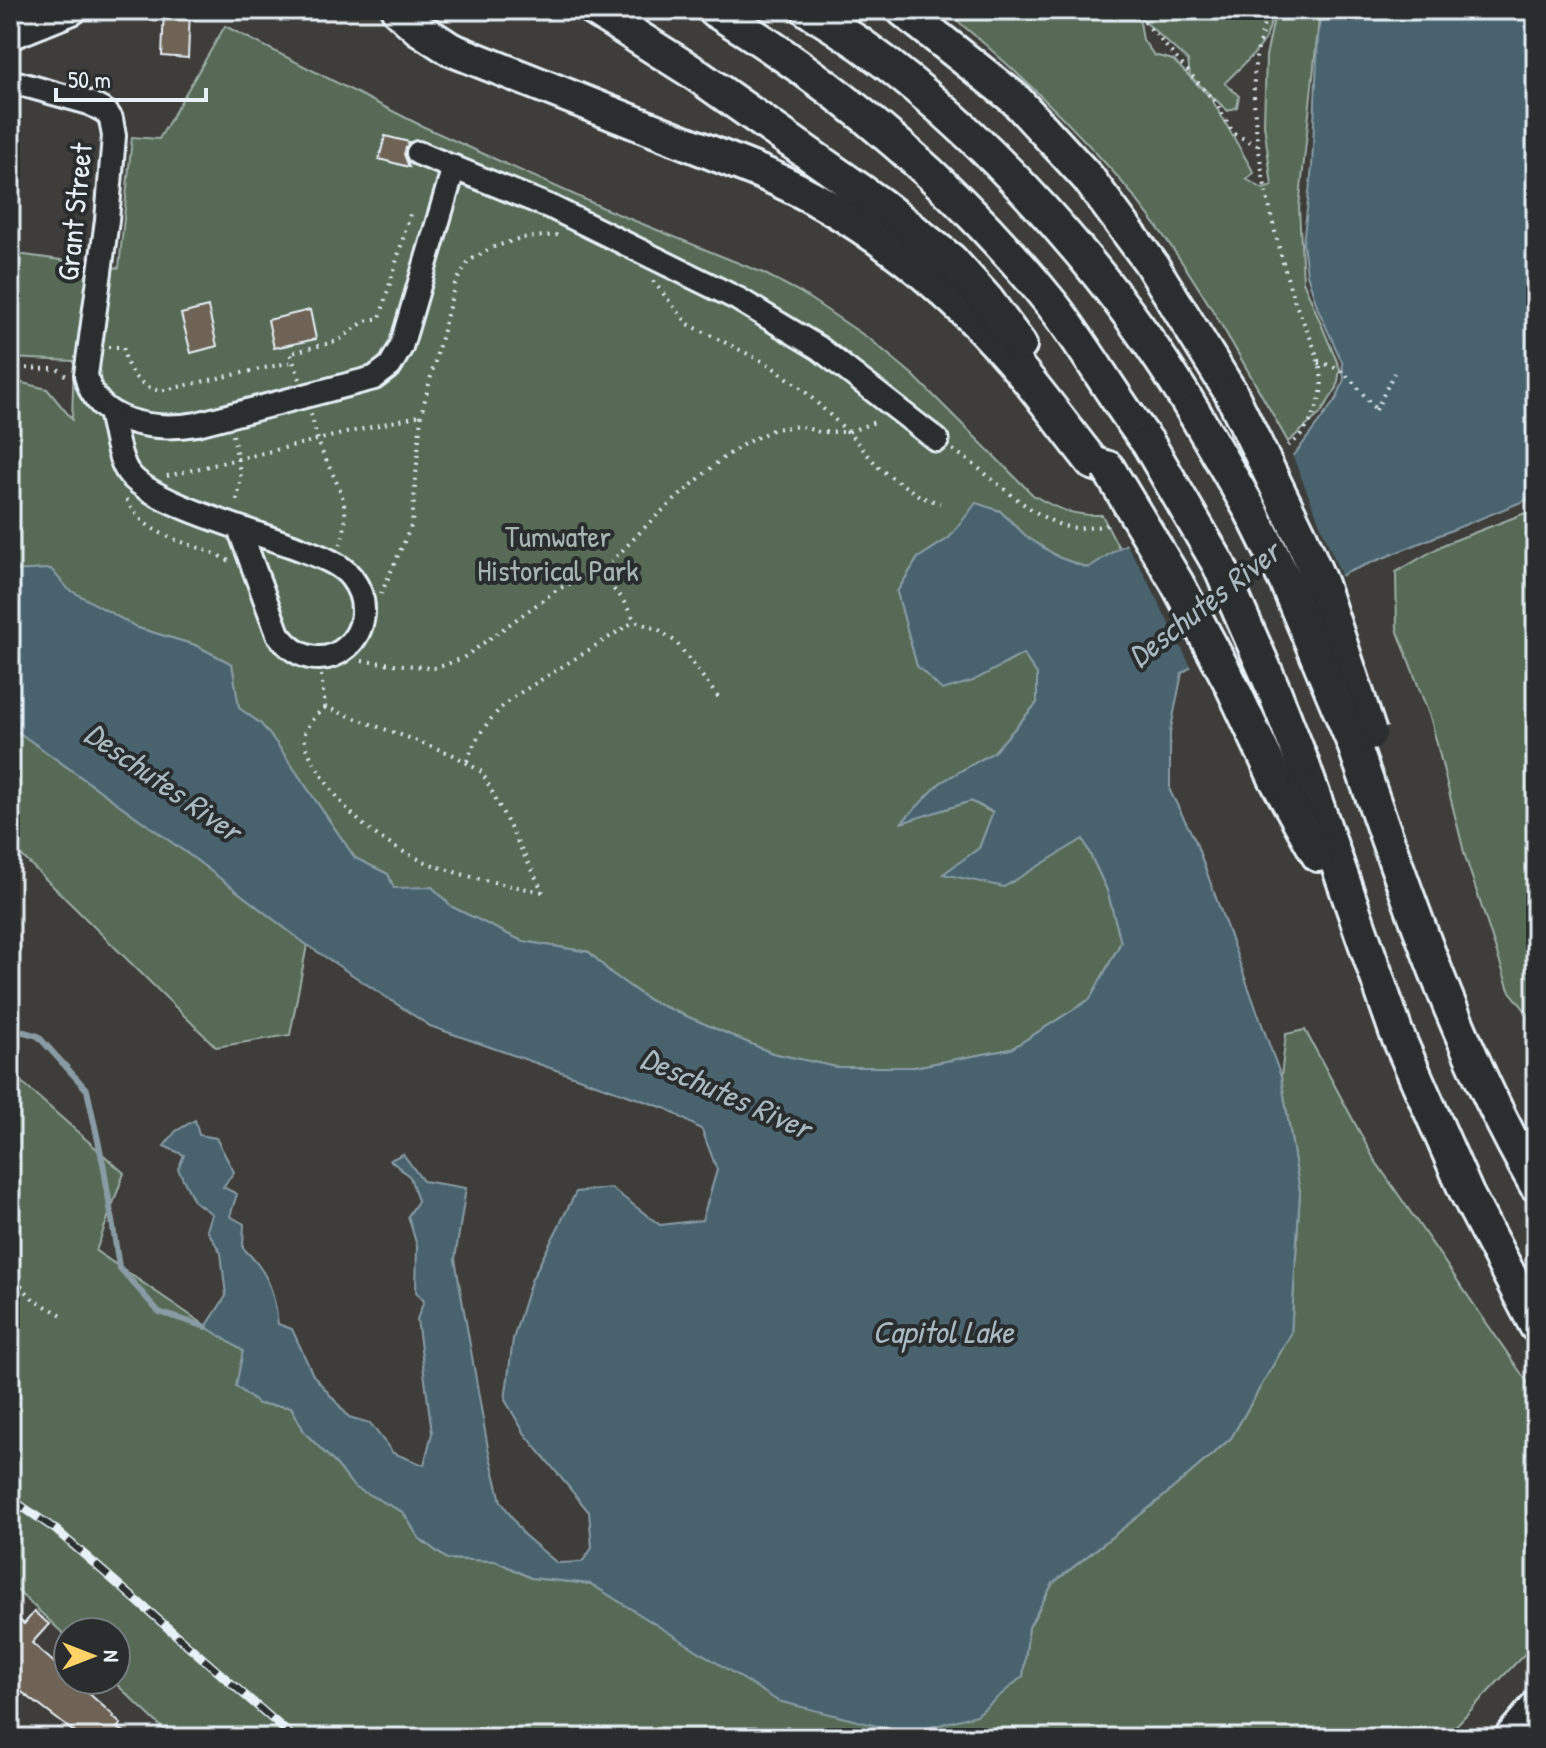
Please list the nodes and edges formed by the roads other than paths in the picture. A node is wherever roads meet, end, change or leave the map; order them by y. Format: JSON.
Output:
{"nodes":[{"id":1,"x":72,"y":10,"type":"edge"},
{"id":2,"x":398,"y":10,"type":"edge"},
{"id":3,"x":595,"y":10,"type":"edge"},
{"id":4,"x":714,"y":10,"type":"edge"},
{"id":5,"x":808,"y":10,"type":"edge"},
{"id":6,"x":903,"y":10,"type":"edge"},
{"id":7,"x":10,"y":35,"type":"edge"},
{"id":8,"x":10,"y":81,"type":"edge"},
{"id":9,"x":418,"y":153,"type":"dead end"},
{"id":10,"x":454,"y":167,"type":"junction"},
{"id":11,"x":110,"y":412,"type":"junction"},
{"id":12,"x":937,"y":440,"type":"road end"},
{"id":13,"x":1108,"y":468,"type":"junction"},
{"id":14,"x":237,"y":518,"type":"junction"},
{"id":15,"x":1362,"y":738,"type":"junction"},
{"id":16,"x":1289,"y":770,"type":"junction"},
{"id":17,"x":1536,"y":1185,"type":"edge"},
{"id":18,"x":1536,"y":1326,"type":"edge"},
{"id":19,"x":1536,"y":1705,"type":"edge"},
{"id":20,"x":1508,"y":1738,"type":"edge"}],
"edges":[{"from":1,"to":7,"type":"main road"},
{"from":2,"to":13,"type":"highway"},
{"from":3,"to":13,"type":"highway"},
{"from":4,"to":16,"type":"highway","bridge":true},
{"from":5,"to":15,"type":"highway","bridge":true},
{"from":6,"to":15,"type":"highway","bridge":true},
{"from":8,"to":11,"type":"lane","name":"Grant Street"},
{"from":9,"to":10,"type":"lane"},
{"from":10,"to":11,"type":"lane"},
{"from":10,"to":12,"type":"lane"},
{"from":11,"to":14,"type":"lane","name":"Grant Street"},
{"from":13,"to":16,"type":"highway","bridge":true},
{"from":14,"to":14,"type":"lane","name":"Grant Street"},
{"from":15,"to":17,"type":"highway"},
{"from":16,"to":18,"type":"highway"},
{"from":19,"to":20,"type":"main road"}]}
